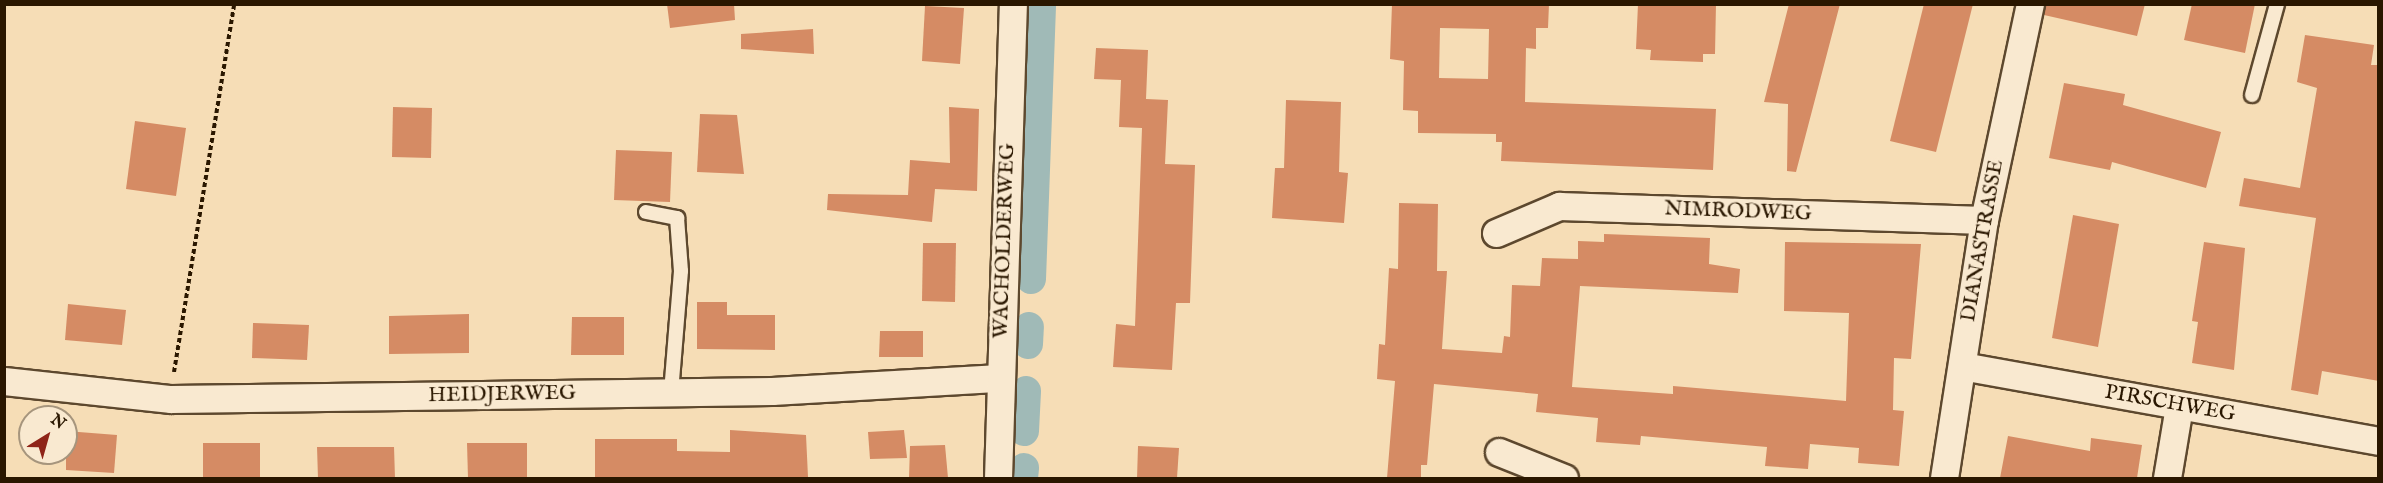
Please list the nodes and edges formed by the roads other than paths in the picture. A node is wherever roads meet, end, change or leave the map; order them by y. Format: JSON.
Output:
{"nodes":[{"id":1,"x":1013,"y":4,"type":"edge"},
{"id":2,"x":2030,"y":4,"type":"edge"},
{"id":3,"x":2277,"y":4,"type":"edge"},
{"id":4,"x":2252,"y":96,"type":"dead end"},
{"id":5,"x":646,"y":212,"type":"dead end"},
{"id":6,"x":1984,"y":220,"type":"junction"},
{"id":7,"x":1496,"y":233,"type":"dead end"},
{"id":8,"x":1962,"y":366,"type":"junction"},
{"id":9,"x":1000,"y":378,"type":"junction"},
{"id":10,"x":4,"y":381,"type":"edge"},
{"id":11,"x":670,"y":392,"type":"junction"},
{"id":12,"x":2179,"y":406,"type":"junction"},
{"id":13,"x":2379,"y":441,"type":"edge"},
{"id":14,"x":1500,"y":452,"type":"dead end"},
{"id":15,"x":998,"y":478,"type":"edge"},
{"id":16,"x":1563,"y":478,"type":"edge"},
{"id":17,"x":1944,"y":478,"type":"edge"},
{"id":18,"x":2168,"y":478,"type":"edge"}],
"edges":[{"from":1,"to":9,"type":"street","name":"WACHOLDERWEG"},
{"from":2,"to":6,"type":"street","name":"DIANASTRASSE"},
{"from":3,"to":4,"type":"lane"},
{"from":5,"to":11,"type":"lane"},
{"from":6,"to":7,"type":"street","name":"NIMRODWEG"},
{"from":6,"to":8,"type":"street","name":"DIANASTRASSE"},
{"from":8,"to":12,"type":"street","name":"PIRSCHWEG"},
{"from":8,"to":17,"type":"street","name":"DIANASTRASSE"},
{"from":9,"to":11,"type":"street","name":"HEIDJERWEG"},
{"from":9,"to":15,"type":"street","name":"WACHOLDERWEG"},
{"from":10,"to":11,"type":"street","name":"HEIDJERWEG"},
{"from":12,"to":13,"type":"street","name":"PIRSCHWEG"},
{"from":12,"to":18,"type":"street"},
{"from":14,"to":16,"type":"street"}]}
